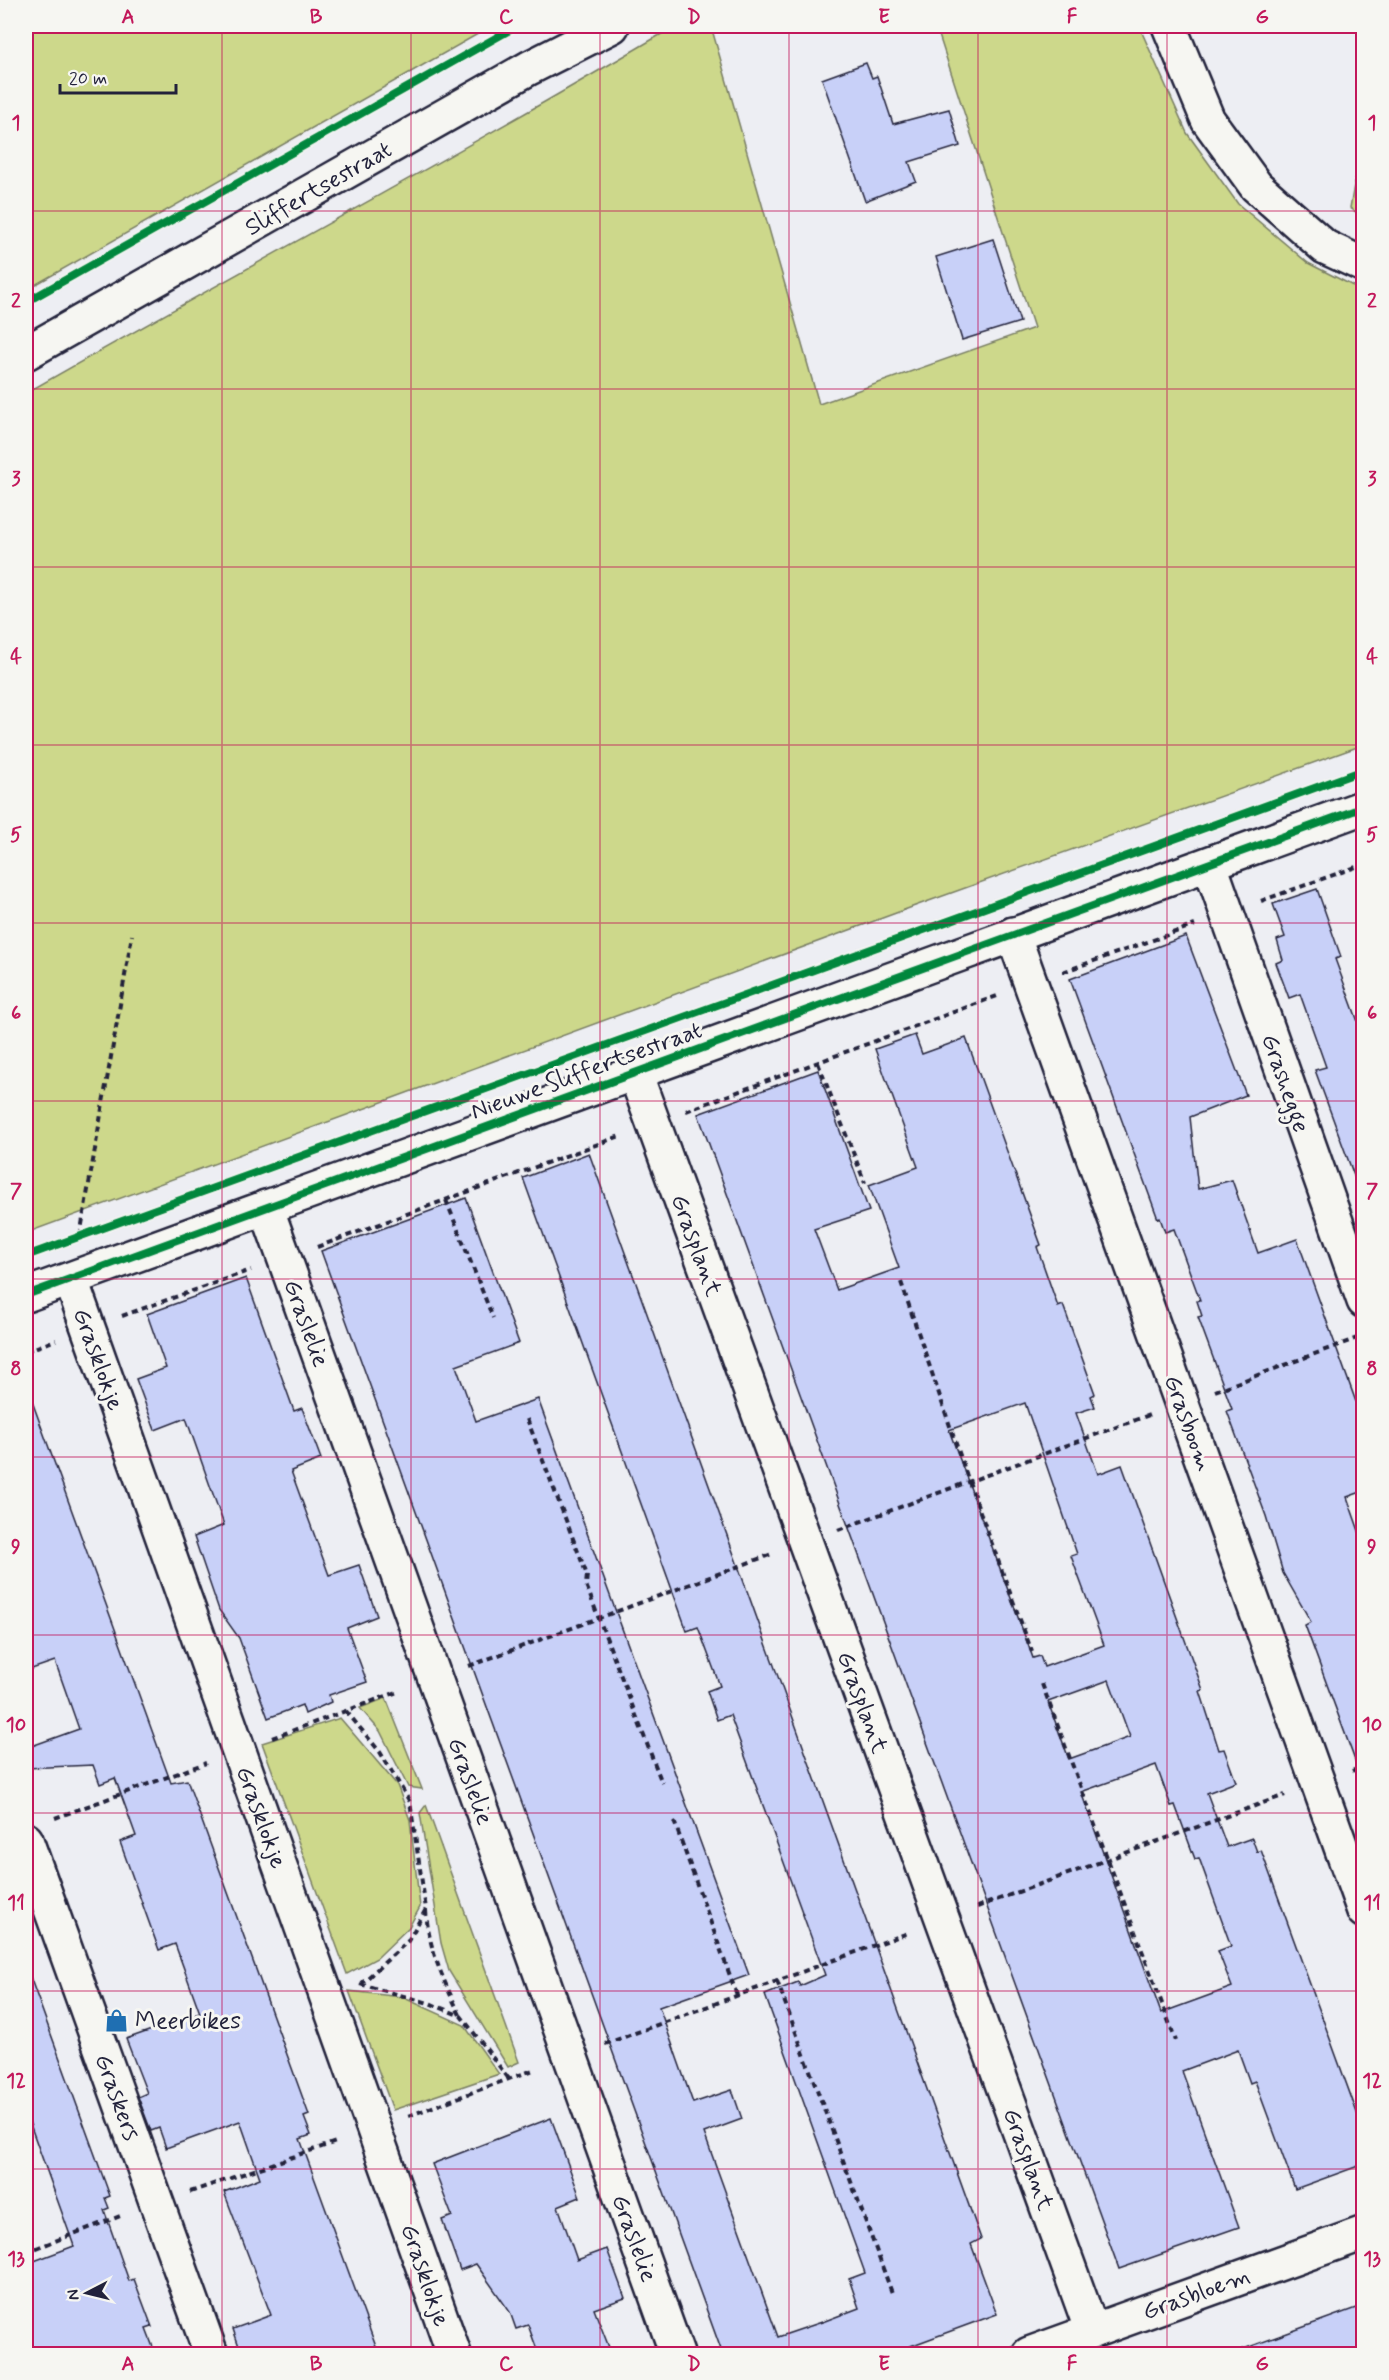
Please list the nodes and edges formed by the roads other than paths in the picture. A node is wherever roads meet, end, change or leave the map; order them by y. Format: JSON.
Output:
{"nodes":[{"id":1,"x":612,"y":26,"type":"edge"},
{"id":2,"x":1169,"y":26,"type":"edge"},
{"id":3,"x":1364,"y":265,"type":"edge"},
{"id":4,"x":26,"y":353,"type":"edge"},
{"id":5,"x":1364,"y":807,"type":"edge"},
{"id":6,"x":1210,"y":865,"type":"junction"},
{"id":7,"x":1013,"y":934,"type":"junction"},
{"id":8,"x":635,"y":1073,"type":"junction"},
{"id":9,"x":266,"y":1207,"type":"junction"},
{"id":10,"x":71,"y":1280,"type":"junction"},
{"id":11,"x":26,"y":1295,"type":"edge"},
{"id":12,"x":1364,"y":1301,"type":"edge"},
{"id":13,"x":37,"y":1830,"type":"edge"},
{"id":14,"x":1364,"y":1911,"type":"edge"},
{"id":15,"x":1364,"y":2233,"type":"edge"},
{"id":16,"x":1092,"y":2331,"type":"junction"},
{"id":17,"x":211,"y":2355,"type":"edge"},
{"id":18,"x":454,"y":2355,"type":"edge"},
{"id":19,"x":677,"y":2355,"type":"edge"},
{"id":20,"x":1029,"y":2355,"type":"edge"}],
"edges":[{"from":1,"to":4,"type":"street","name":"Sliffertsestraat"},
{"from":2,"to":3,"type":"street"},
{"from":5,"to":6,"type":"street","name":"Nieuwe Sliffertsestraat"},
{"from":6,"to":7,"type":"street","name":"Nieuwe Sliffertsestraat"},
{"from":6,"to":12,"type":"street","name":"Grashegge"},
{"from":7,"to":8,"type":"street","name":"Nieuwe Sliffertsestraat"},
{"from":7,"to":14,"type":"street","name":"Grasboom"},
{"from":8,"to":9,"type":"street","name":"Nieuwe Sliffertsestraat"},
{"from":8,"to":16,"type":"street","name":"Grasplant"},
{"from":9,"to":10,"type":"street","name":"Nieuwe Sliffertsestraat"},
{"from":9,"to":19,"type":"street","name":"Graslelie"},
{"from":10,"to":11,"type":"street","name":"Nieuwe Sliffertsestraat"},
{"from":10,"to":18,"type":"street","name":"Grasklokje"},
{"from":13,"to":17,"type":"street","name":"Graskers"},
{"from":15,"to":16,"type":"street","name":"Grasbloem"},
{"from":16,"to":20,"type":"street","name":"Grasbloem"}]}
